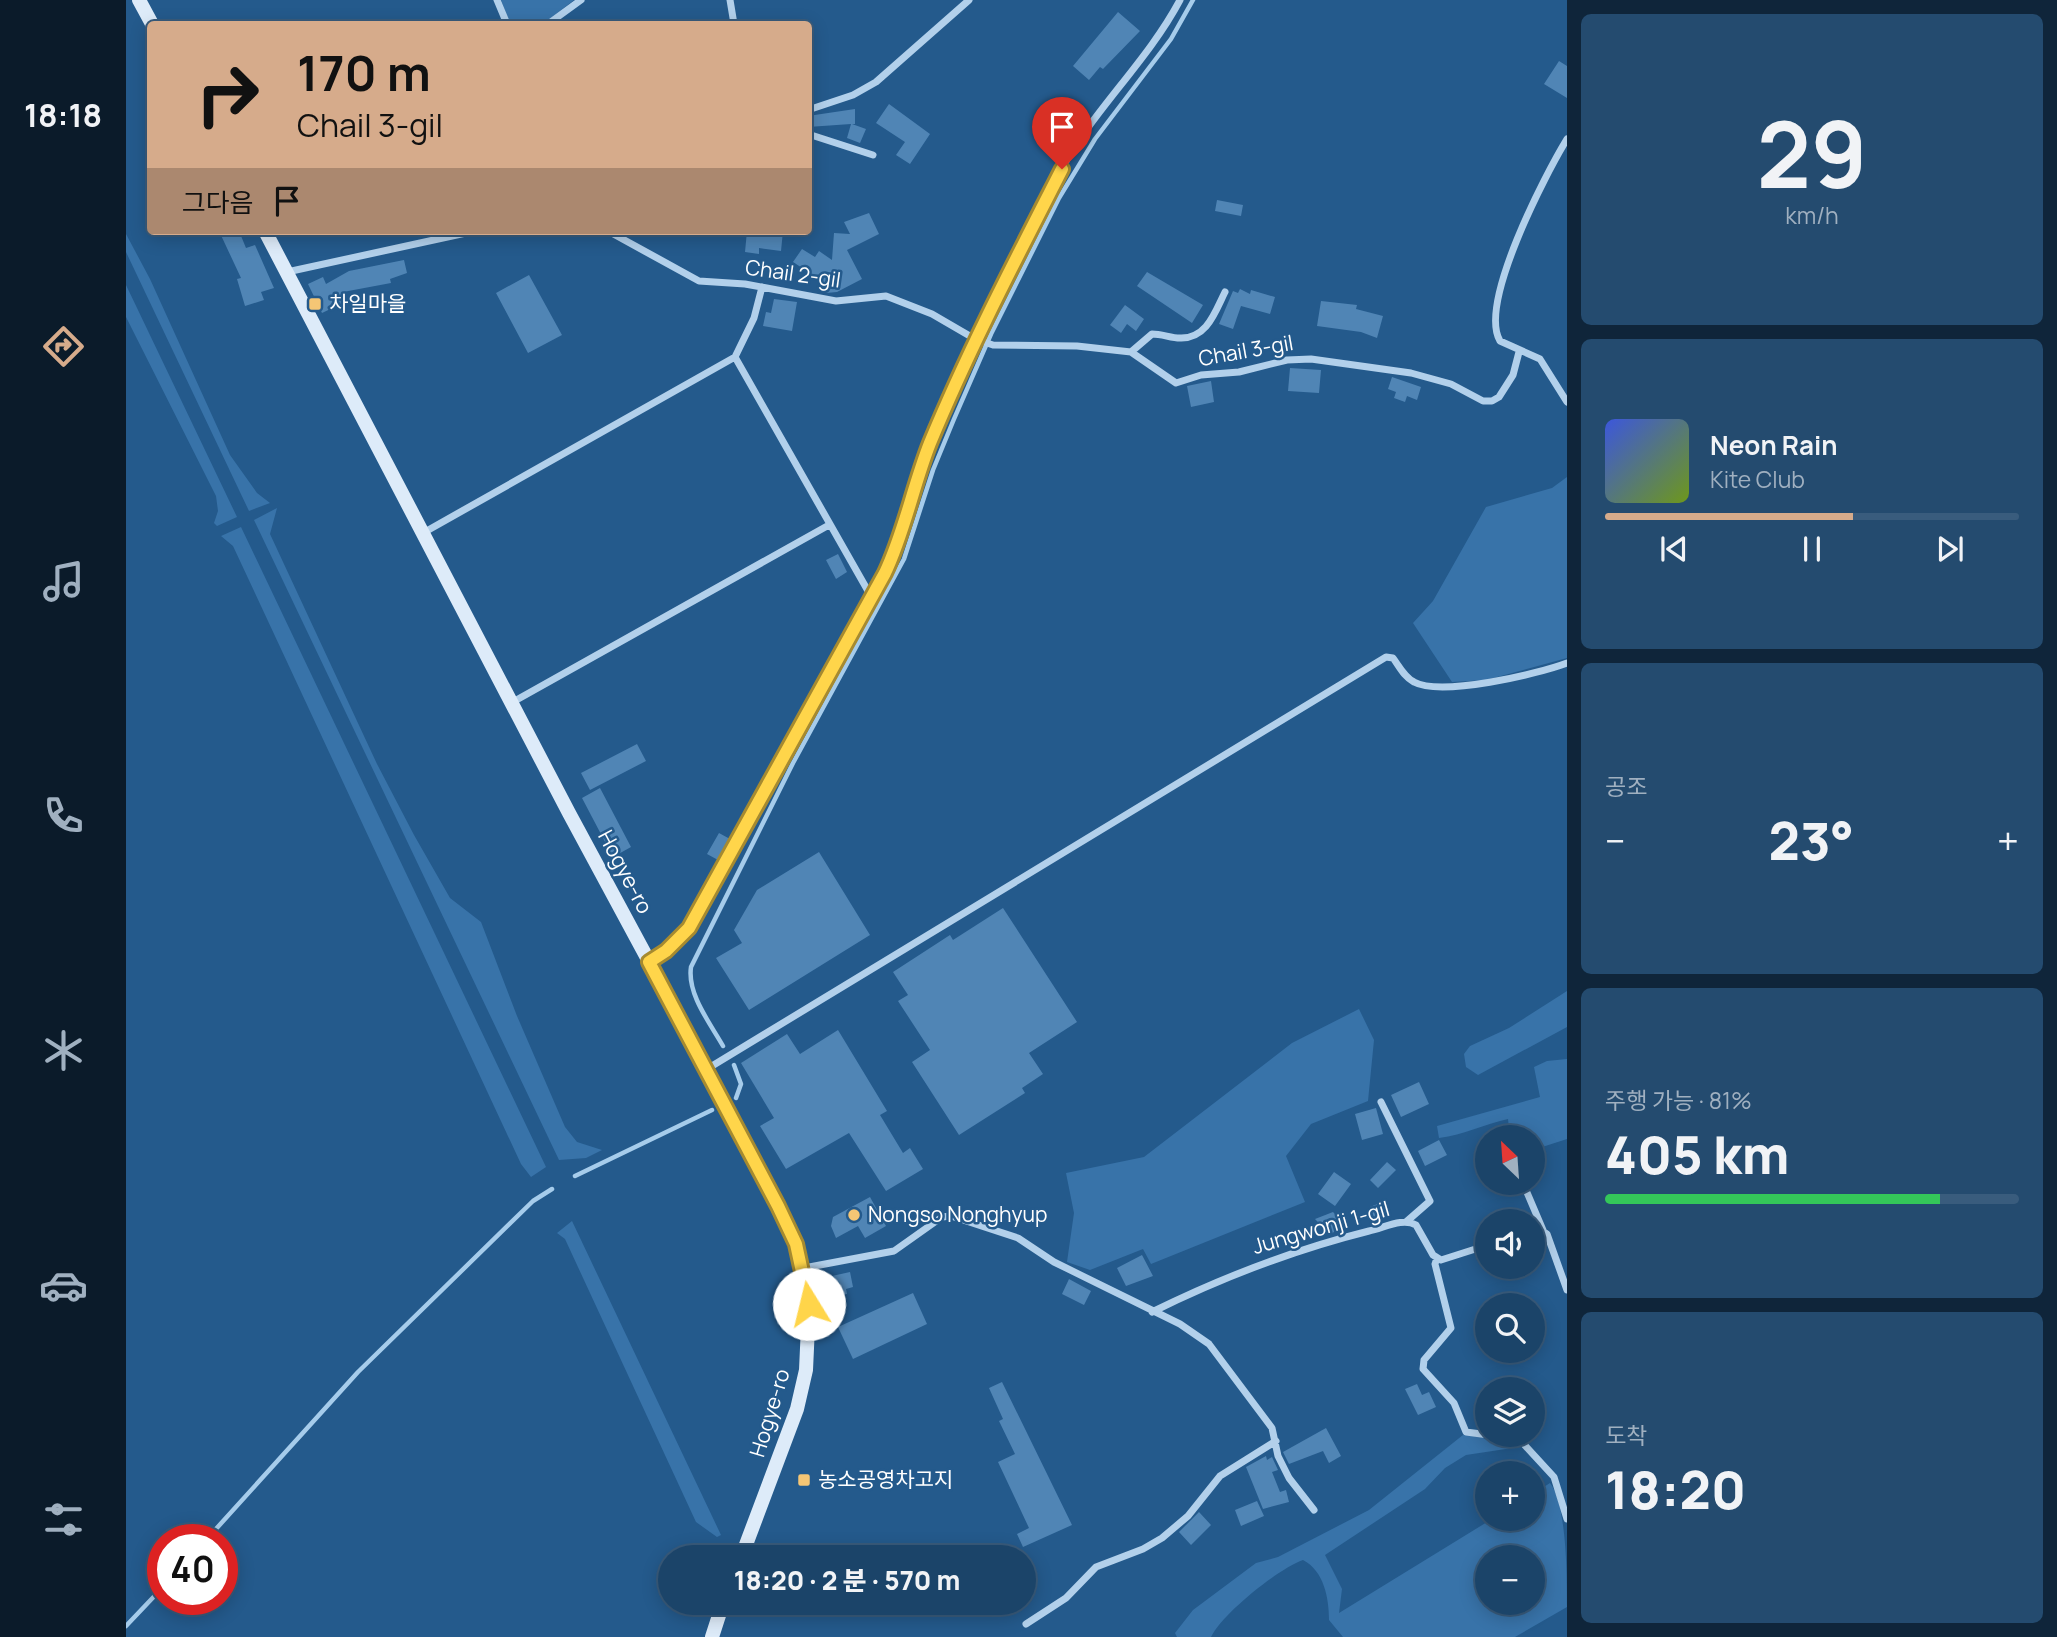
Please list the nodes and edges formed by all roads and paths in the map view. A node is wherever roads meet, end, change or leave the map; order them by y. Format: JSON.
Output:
{"nodes":[{"id":1,"x":139,"y":0,"type":"edge"},
{"id":2,"x":497,"y":0,"type":"edge"},
{"id":3,"x":581,"y":0,"type":"edge"},
{"id":4,"x":730,"y":0,"type":"edge"},
{"id":5,"x":969,"y":0,"type":"edge"},
{"id":6,"x":1180,"y":0,"type":"edge"},
{"id":7,"x":150,"y":21,"type":"edge"},
{"id":8,"x":506,"y":21,"type":"edge"},
{"id":9,"x":552,"y":21,"type":"edge"},
{"id":10,"x":734,"y":21,"type":"edge"},
{"id":11,"x":812,"y":109,"type":"edge"},
{"id":12,"x":812,"y":135,"type":"edge"},
{"id":13,"x":1567,"y":139,"type":"edge"},
{"id":14,"x":873,"y":155,"type":"dead end"},
{"id":15,"x":267,"y":235,"type":"edge"},
{"id":16,"x":457,"y":235,"type":"edge"},
{"id":17,"x":615,"y":235,"type":"edge"},
{"id":18,"x":287,"y":272,"type":"junction"},
{"id":19,"x":762,"y":288,"type":"junction"},
{"id":20,"x":1225,"y":292,"type":"dead end"},
{"id":21,"x":975,"y":339,"type":"junction"},
{"id":22,"x":1131,"y":352,"type":"junction"},
{"id":23,"x":1519,"y":352,"type":"junction"},
{"id":24,"x":734,"y":357,"type":"junction"},
{"id":25,"x":1567,"y":402,"type":"edge"},
{"id":26,"x":829,"y":525,"type":"junction"},
{"id":27,"x":423,"y":533,"type":"junction"},
{"id":28,"x":872,"y":598,"type":"junction"},
{"id":29,"x":1567,"y":663,"type":"edge"},
{"id":30,"x":511,"y":703,"type":"junction"},
{"id":31,"x":649,"y":962,"type":"junction"},
{"id":32,"x":707,"y":1069,"type":"junction"},
{"id":33,"x":1381,"y":1102,"type":"dead end"},
{"id":34,"x":1406,"y":1222,"type":"junction"},
{"id":35,"x":1545,"y":1235,"type":"edge"},
{"id":36,"x":1475,"y":1250,"type":"edge"},
{"id":37,"x":1437,"y":1258,"type":"junction"},
{"id":38,"x":803,"y":1268,"type":"junction"},
{"id":39,"x":1567,"y":1290,"type":"edge"},
{"id":40,"x":1152,"y":1312,"type":"junction"},
{"id":41,"x":1276,"y":1441,"type":"junction"},
{"id":42,"x":1314,"y":1510,"type":"dead end"},
{"id":43,"x":1567,"y":1519,"type":"edge"},
{"id":44,"x":746,"y":1545,"type":"edge"},
{"id":45,"x":719,"y":1615,"type":"edge"},
{"id":46,"x":1026,"y":1624,"type":"dead end"},
{"id":47,"x":712,"y":1637,"type":"edge"}],
"edges":[{"from":1,"to":7,"type":"street"},
{"from":2,"to":8,"type":"street"},
{"from":3,"to":9,"type":"street"},
{"from":4,"to":10,"type":"street"},
{"from":5,"to":11,"type":"street"},
{"from":6,"to":21,"type":"street"},
{"from":12,"to":14,"type":"street"},
{"from":13,"to":23,"type":"street"},
{"from":15,"to":18,"type":"street","name":"Hogye-ro"},
{"from":16,"to":18,"type":"street"},
{"from":17,"to":19,"type":"street","name":"Chail 2-gil"},
{"from":18,"to":27,"type":"street","name":"Hogye-ro"},
{"from":19,"to":21,"type":"street","name":"Chail 2-gil"},
{"from":19,"to":24,"type":"street"},
{"from":20,"to":22,"type":"street"},
{"from":21,"to":22,"type":"street","name":"Chail 2-gil"},
{"from":21,"to":28,"type":"street"},
{"from":22,"to":23,"type":"street","name":"Chail 3-gil"},
{"from":23,"to":25,"type":"street"},
{"from":24,"to":26,"type":"street"},
{"from":24,"to":27,"type":"street"},
{"from":26,"to":28,"type":"street"},
{"from":26,"to":30,"type":"street"},
{"from":27,"to":30,"type":"street","name":"Hogye-ro"},
{"from":28,"to":31,"type":"street"},
{"from":29,"to":32,"type":"street"},
{"from":30,"to":31,"type":"street","name":"Hogye-ro"},
{"from":31,"to":32,"type":"street","name":"Hogye-ro"},
{"from":32,"to":38,"type":"street","name":"Hogye-ro"},
{"from":33,"to":34,"type":"street"},
{"from":34,"to":37,"type":"street","name":"Jungwonji 1-gil"},
{"from":34,"to":40,"type":"street","name":"Jungwonji 1-gil"},
{"from":35,"to":39,"type":"street"},
{"from":36,"to":37,"type":"street"},
{"from":37,"to":43,"type":"street"},
{"from":38,"to":40,"type":"street"},
{"from":38,"to":44,"type":"street","name":"Hogye-ro"},
{"from":40,"to":41,"type":"street"},
{"from":41,"to":42,"type":"street"},
{"from":41,"to":46,"type":"street"},
{"from":45,"to":47,"type":"street"}]}
